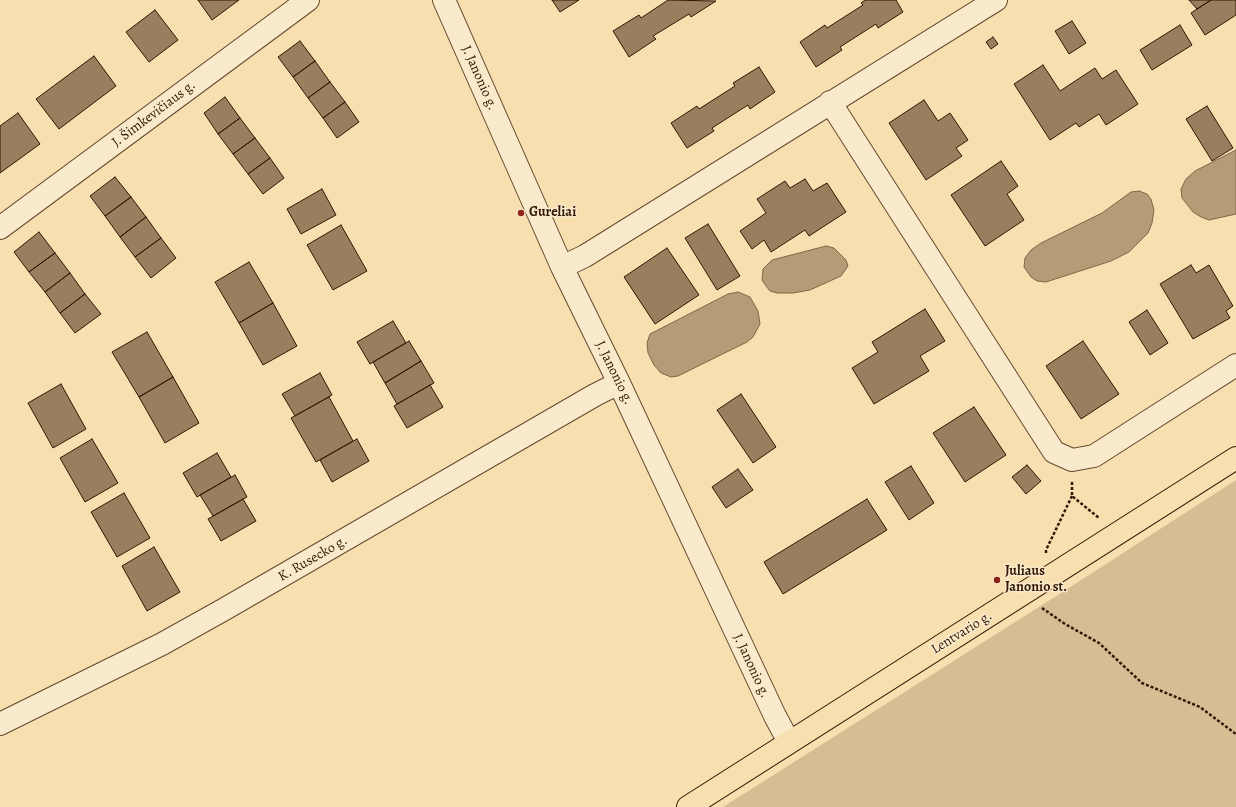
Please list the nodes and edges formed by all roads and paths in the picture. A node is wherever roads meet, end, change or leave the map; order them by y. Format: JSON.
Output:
{"nodes":[{"id":1,"x":308,"y":0,"type":"edge"},
{"id":2,"x":444,"y":0,"type":"edge"},
{"id":3,"x":996,"y":0,"type":"edge"},
{"id":4,"x":830,"y":102,"type":"junction"},
{"id":5,"x":0,"y":228,"type":"edge"},
{"id":6,"x":562,"y":267,"type":"junction"},
{"id":7,"x":1236,"y":365,"type":"edge"},
{"id":8,"x":620,"y":383,"type":"junction"},
{"id":9,"x":1236,"y":458,"type":"edge"},
{"id":10,"x":1072,"y":460,"type":"junction"},
{"id":11,"x":1072,"y":496,"type":"junction"},
{"id":12,"x":1117,"y":534,"type":"junction"},
{"id":13,"x":1045,"y":580,"type":"junction"},
{"id":14,"x":1023,"y":594,"type":"junction"},
{"id":15,"x":0,"y":724,"type":"edge"},
{"id":16,"x":1236,"y":734,"type":"edge"},
{"id":17,"x":789,"y":742,"type":"junction"},
{"id":18,"x":688,"y":807,"type":"edge"}],
"edges":[{"from":1,"to":5,"type":"street","name":"J. Šimkevičiaus g."},
{"from":2,"to":6,"type":"street","name":"J. Janonio g."},
{"from":3,"to":4,"type":"street"},
{"from":4,"to":6,"type":"street"},
{"from":4,"to":10,"type":"street"},
{"from":6,"to":8,"type":"street","name":"J. Janonio g."},
{"from":7,"to":10,"type":"street"},
{"from":8,"to":15,"type":"street","name":"K. Rusecko g."},
{"from":8,"to":17,"type":"street","name":"J. Janonio g."},
{"from":9,"to":12,"type":"main road","name":"Lentvario g."},
{"from":10,"to":11,"type":"path"},
{"from":11,"to":12,"type":"path"},
{"from":11,"to":13,"type":"path"},
{"from":12,"to":13,"type":"main road","name":"Lentvario g."},
{"from":13,"to":14,"type":"main road","name":"Lentvario g."},
{"from":14,"to":16,"type":"path"},
{"from":14,"to":17,"type":"main road","name":"Lentvario g."},
{"from":17,"to":18,"type":"main road","name":"Lentvario g."}]}
